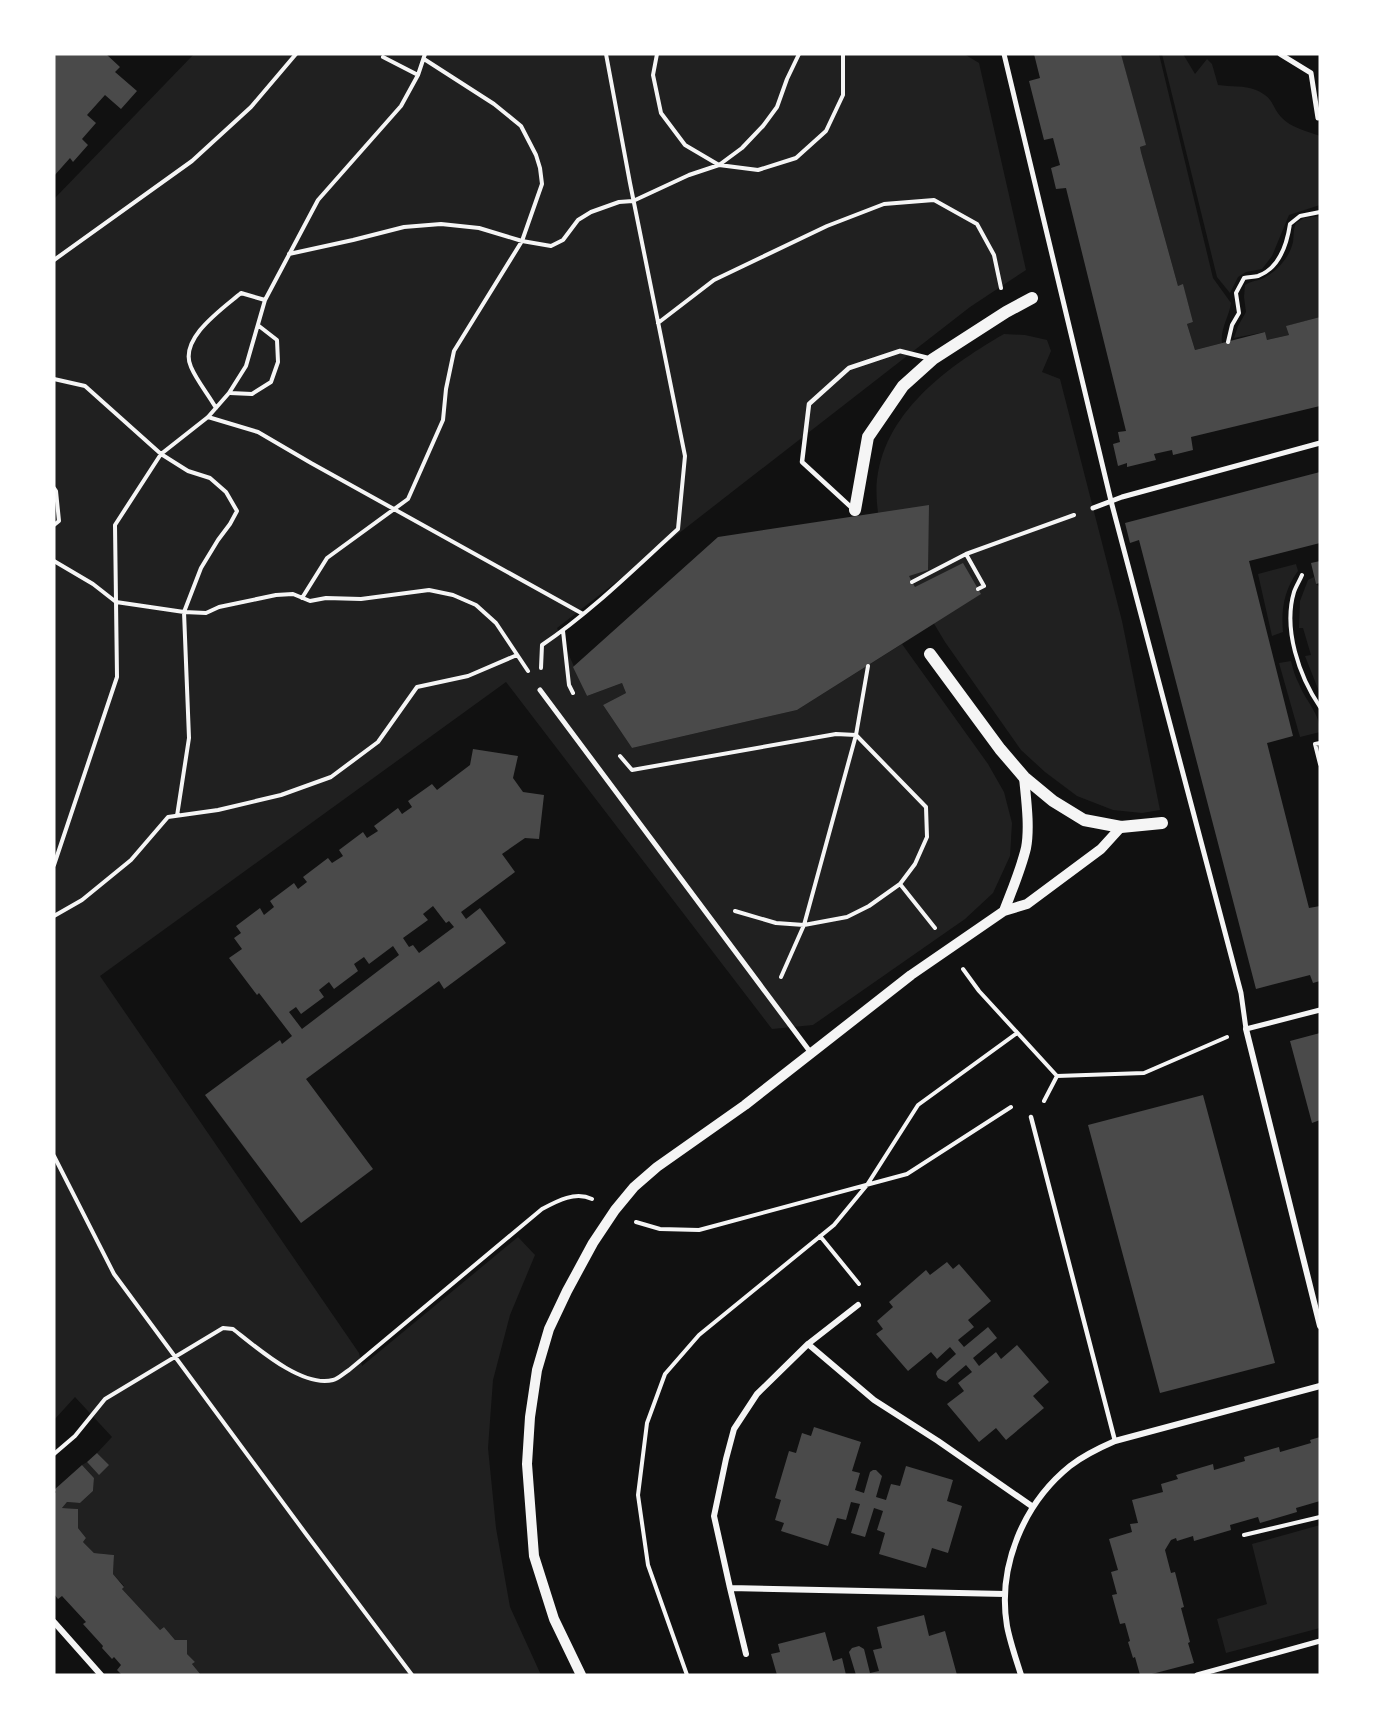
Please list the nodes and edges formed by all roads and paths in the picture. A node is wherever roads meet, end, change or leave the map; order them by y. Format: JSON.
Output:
{"nodes":[{"id":1,"x":296,"y":54,"type":"edge"},
{"id":2,"x":606,"y":54,"type":"edge"},
{"id":3,"x":657,"y":54,"type":"edge"},
{"id":4,"x":799,"y":54,"type":"edge"},
{"id":5,"x":843,"y":54,"type":"edge"},
{"id":6,"x":1004,"y":54,"type":"edge"},
{"id":7,"x":1280,"y":54,"type":"edge"},
{"id":8,"x":384,"y":57,"type":"dead end"},
{"id":9,"x":425,"y":57,"type":"edge"},
{"id":10,"x":418,"y":75,"type":"junction"},
{"id":11,"x":1318,"y":118,"type":"dead end"},
{"id":12,"x":719,"y":165,"type":"junction"},
{"id":13,"x":633,"y":201,"type":"junction"},
{"id":14,"x":1320,"y":212,"type":"edge"},
{"id":15,"x":522,"y":241,"type":"junction"},
{"id":16,"x":289,"y":254,"type":"junction"},
{"id":17,"x":54,"y":261,"type":"edge"},
{"id":18,"x":1032,"y":298,"type":"dead end"},
{"id":19,"x":265,"y":300,"type":"junction"},
{"id":20,"x":1006,"y":312,"type":"junction"},
{"id":21,"x":658,"y":323,"type":"junction"},
{"id":22,"x":259,"y":326,"type":"junction"},
{"id":23,"x":1228,"y":342,"type":"dead end"},
{"id":24,"x":933,"y":359,"type":"junction"},
{"id":25,"x":54,"y":379,"type":"edge"},
{"id":26,"x":229,"y":393,"type":"junction"},
{"id":27,"x":216,"y":408,"type":"junction"},
{"id":28,"x":208,"y":417,"type":"junction"},
{"id":29,"x":1320,"y":443,"type":"edge"},
{"id":30,"x":161,"y":454,"type":"junction"},
{"id":31,"x":54,"y":488,"type":"edge"},
{"id":32,"x":1111,"y":501,"type":"junction"},
{"id":33,"x":1093,"y":508,"type":"joint"},
{"id":34,"x":395,"y":509,"type":"junction"},
{"id":35,"x":855,"y":510,"type":"joint"},
{"id":36,"x":54,"y":525,"type":"edge"},
{"id":37,"x":966,"y":554,"type":"junction"},
{"id":38,"x":54,"y":561,"type":"edge"},
{"id":39,"x":1302,"y":575,"type":"dead end"},
{"id":40,"x":912,"y":582,"type":"dead end"},
{"id":41,"x":978,"y":589,"type":"dead end"},
{"id":42,"x":302,"y":598,"type":"junction"},
{"id":43,"x":116,"y":602,"type":"junction"},
{"id":44,"x":184,"y":612,"type":"junction"},
{"id":45,"x":583,"y":614,"type":"junction"},
{"id":46,"x":563,"y":631,"type":"junction"},
{"id":47,"x":930,"y":654,"type":"dead end"},
{"id":48,"x":517,"y":655,"type":"junction"},
{"id":49,"x":868,"y":666,"type":"dead end"},
{"id":50,"x":540,"y":690,"type":"junction"},
{"id":51,"x":577,"y":700,"type":"dead end"},
{"id":52,"x":1320,"y":707,"type":"edge"},
{"id":53,"x":856,"y":735,"type":"junction"},
{"id":54,"x":1320,"y":743,"type":"edge"},
{"id":55,"x":617,"y":752,"type":"dead end"},
{"id":56,"x":1320,"y":764,"type":"edge"},
{"id":57,"x":1024,"y":777,"type":"junction"},
{"id":58,"x":177,"y":816,"type":"junction"},
{"id":59,"x":1162,"y":823,"type":"dead end"},
{"id":60,"x":1121,"y":827,"type":"junction"},
{"id":61,"x":54,"y":865,"type":"edge"},
{"id":62,"x":900,"y":884,"type":"junction"},
{"id":63,"x":691,"y":892,"type":"junction"},
{"id":64,"x":1004,"y":910,"type":"junction"},
{"id":65,"x":54,"y":916,"type":"edge"},
{"id":66,"x":932,"y":924,"type":"dead end"},
{"id":67,"x":804,"y":925,"type":"junction"},
{"id":68,"x":979,"y":991,"type":"dead end"},
{"id":69,"x":771,"y":999,"type":"junction"},
{"id":70,"x":1320,"y":1010,"type":"edge"},
{"id":71,"x":1246,"y":1029,"type":"junction"},
{"id":72,"x":1017,"y":1033,"type":"junction"},
{"id":73,"x":811,"y":1053,"type":"junction"},
{"id":74,"x":1057,"y":1076,"type":"junction"},
{"id":75,"x":1020,"y":1106,"type":"dead end"},
{"id":76,"x":1031,"y":1117,"type":"joint"},
{"id":77,"x":54,"y":1156,"type":"edge"},
{"id":78,"x":867,"y":1185,"type":"junction"},
{"id":79,"x":615,"y":1210,"type":"junction"},
{"id":80,"x":820,"y":1236,"type":"junction"},
{"id":81,"x":858,"y":1305,"type":"joint"},
{"id":82,"x":1320,"y":1326,"type":"edge"},
{"id":83,"x":808,"y":1344,"type":"junction"},
{"id":84,"x":176,"y":1357,"type":"junction"},
{"id":85,"x":1320,"y":1386,"type":"edge"},
{"id":86,"x":1115,"y":1441,"type":"junction"},
{"id":87,"x":54,"y":1454,"type":"edge"},
{"id":88,"x":1033,"y":1507,"type":"junction"},
{"id":89,"x":1320,"y":1516,"type":"edge"},
{"id":90,"x":1244,"y":1535,"type":"dead end"},
{"id":91,"x":730,"y":1588,"type":"junction"},
{"id":92,"x":1005,"y":1594,"type":"junction"},
{"id":93,"x":54,"y":1622,"type":"edge"},
{"id":94,"x":1320,"y":1641,"type":"edge"},
{"id":95,"x":746,"y":1654,"type":"dead end"},
{"id":96,"x":101,"y":1675,"type":"edge"},
{"id":97,"x":412,"y":1675,"type":"edge"},
{"id":98,"x":581,"y":1675,"type":"edge"},
{"id":99,"x":687,"y":1675,"type":"edge"},
{"id":100,"x":1021,"y":1675,"type":"edge"},
{"id":101,"x":1197,"y":1675,"type":"edge"}],
"edges":[{"from":1,"to":17,"type":"path"},
{"from":2,"to":13,"type":"path"},
{"from":3,"to":12,"type":"path"},
{"from":4,"to":12,"type":"path"},
{"from":5,"to":12,"type":"path"},
{"from":6,"to":32,"type":"street"},
{"from":7,"to":11,"type":"street"},
{"from":8,"to":10,"type":"path"},
{"from":9,"to":10,"type":"path"},
{"from":9,"to":15,"type":"path"},
{"from":10,"to":16,"type":"path"},
{"from":12,"to":13,"type":"path"},
{"from":13,"to":15,"type":"path"},
{"from":13,"to":21,"type":"path"},
{"from":14,"to":23,"type":"path"},
{"from":15,"to":16,"type":"path"},
{"from":15,"to":34,"type":"path"},
{"from":16,"to":19,"type":"path"},
{"from":18,"to":20,"type":"main road"},
{"from":19,"to":22,"type":"path"},
{"from":19,"to":27,"type":"path"},
{"from":20,"to":21,"type":"path"},
{"from":20,"to":24,"type":"main road"},
{"from":21,"to":45,"type":"path"},
{"from":22,"to":26,"type":"path"},
{"from":22,"to":26,"type":"path"},
{"from":24,"to":35,"type":"main road"},
{"from":24,"to":35,"type":"lane"},
{"from":25,"to":30,"type":"path"},
{"from":26,"to":27,"type":"path"},
{"from":27,"to":28,"type":"path"},
{"from":28,"to":30,"type":"path"},
{"from":28,"to":34,"type":"path"},
{"from":29,"to":32,"type":"street"},
{"from":30,"to":43,"type":"path"},
{"from":30,"to":44,"type":"path"},
{"from":31,"to":36,"type":"path"},
{"from":32,"to":33,"type":"street"},
{"from":32,"to":71,"type":"street"},
{"from":33,"to":37,"type":"path"},
{"from":34,"to":42,"type":"path"},
{"from":34,"to":45,"type":"path"},
{"from":37,"to":40,"type":"path"},
{"from":37,"to":41,"type":"path"},
{"from":38,"to":43,"type":"path"},
{"from":39,"to":52,"type":"path"},
{"from":42,"to":44,"type":"path"},
{"from":42,"to":48,"type":"path"},
{"from":43,"to":44,"type":"path"},
{"from":43,"to":61,"type":"path"},
{"from":44,"to":58,"type":"path"},
{"from":45,"to":46,"type":"path"},
{"from":46,"to":50,"type":"path"},
{"from":46,"to":51,"type":"path"},
{"from":47,"to":57,"type":"main road"},
{"from":48,"to":50,"type":"path"},
{"from":48,"to":58,"type":"path"},
{"from":49,"to":53,"type":"path"},
{"from":50,"to":63,"type":"street"},
{"from":53,"to":55,"type":"path"},
{"from":53,"to":62,"type":"path"},
{"from":53,"to":67,"type":"path"},
{"from":54,"to":56,"type":"path"},
{"from":57,"to":60,"type":"main road"},
{"from":57,"to":64,"type":"street"},
{"from":58,"to":65,"type":"path"},
{"from":59,"to":60,"type":"main road"},
{"from":60,"to":64,"type":"street"},
{"from":62,"to":66,"type":"path"},
{"from":62,"to":67,"type":"path"},
{"from":63,"to":67,"type":"path"},
{"from":63,"to":69,"type":"street"},
{"from":64,"to":73,"type":"street"},
{"from":67,"to":69,"type":"path"},
{"from":68,"to":72,"type":"path"},
{"from":69,"to":73,"type":"street"},
{"from":70,"to":71,"type":"street"},
{"from":71,"to":74,"type":"path"},
{"from":71,"to":82,"type":"street"},
{"from":72,"to":74,"type":"path"},
{"from":72,"to":78,"type":"path"},
{"from":73,"to":79,"type":"street"},
{"from":74,"to":76,"type":"path"},
{"from":75,"to":78,"type":"path"},
{"from":76,"to":86,"type":"lane"},
{"from":77,"to":84,"type":"path"},
{"from":78,"to":79,"type":"path"},
{"from":78,"to":80,"type":"path"},
{"from":79,"to":84,"type":"path"},
{"from":79,"to":98,"type":"street"},
{"from":80,"to":81,"type":"path"},
{"from":80,"to":99,"type":"path"},
{"from":81,"to":83,"type":"street"},
{"from":83,"to":88,"type":"street"},
{"from":83,"to":91,"type":"street"},
{"from":84,"to":87,"type":"path"},
{"from":84,"to":97,"type":"path"},
{"from":85,"to":86,"type":"street"},
{"from":86,"to":88,"type":"street"},
{"from":88,"to":92,"type":"street"},
{"from":89,"to":90,"type":"path"},
{"from":91,"to":92,"type":"street"},
{"from":91,"to":95,"type":"street"},
{"from":92,"to":100,"type":"street"},
{"from":93,"to":96,"type":"street"},
{"from":94,"to":101,"type":"street"}]}
